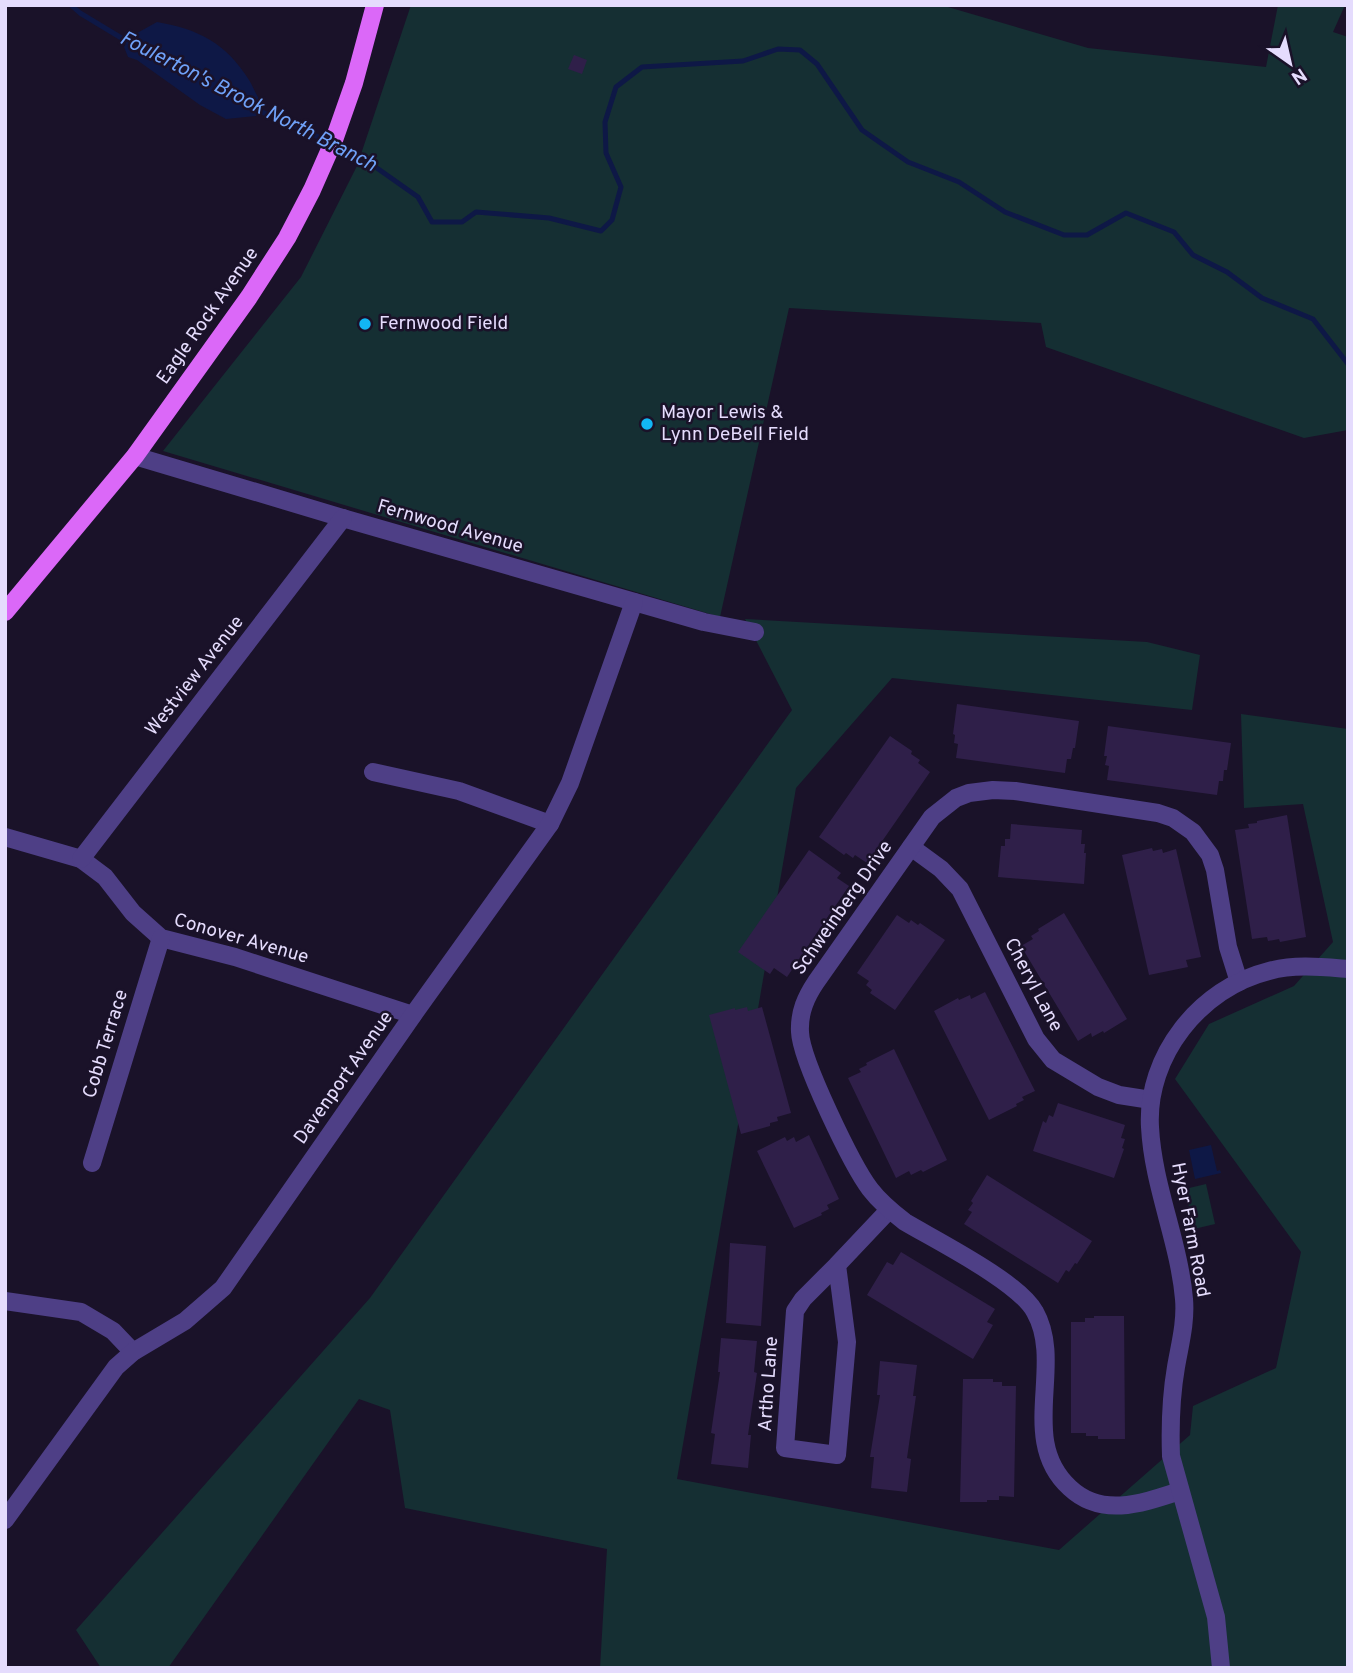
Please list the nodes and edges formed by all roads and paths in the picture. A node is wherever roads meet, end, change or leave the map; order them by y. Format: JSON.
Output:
{"nodes":[{"id":1,"x":375,"y":5,"type":"edge"},
{"id":2,"x":135,"y":456,"type":"junction"},
{"id":3,"x":343,"y":518,"type":"junction"},
{"id":4,"x":634,"y":602,"type":"junction"},
{"id":5,"x":5,"y":612,"type":"edge"},
{"id":6,"x":755,"y":632,"type":"dead end"},
{"id":7,"x":373,"y":772,"type":"dead end"},
{"id":8,"x":550,"y":824,"type":"junction"},
{"id":9,"x":5,"y":837,"type":"edge"},
{"id":10,"x":912,"y":846,"type":"junction"},
{"id":11,"x":81,"y":859,"type":"junction"},
{"id":12,"x":161,"y":938,"type":"junction"},
{"id":13,"x":1348,"y":969,"type":"edge"},
{"id":14,"x":1239,"y":982,"type":"junction"},
{"id":15,"x":413,"y":1015,"type":"junction"},
{"id":16,"x":1151,"y":1100,"type":"junction"},
{"id":17,"x":92,"y":1163,"type":"dead end"},
{"id":18,"x":889,"y":1210,"type":"junction"},
{"id":19,"x":837,"y":1265,"type":"junction"},
{"id":20,"x":5,"y":1301,"type":"edge"},
{"id":21,"x":133,"y":1352,"type":"junction"},
{"id":22,"x":1180,"y":1491,"type":"junction"},
{"id":23,"x":5,"y":1520,"type":"edge"},
{"id":24,"x":1221,"y":1668,"type":"edge"}],
"edges":[{"from":1,"to":2,"type":"main road","name":"Eagle Rock Avenue"},
{"from":2,"to":3,"type":"street","name":"Fernwood Avenue"},
{"from":2,"to":5,"type":"main road","name":"Eagle Rock Avenue"},
{"from":3,"to":4,"type":"street","name":"Fernwood Avenue"},
{"from":3,"to":11,"type":"street","name":"Westview Avenue"},
{"from":4,"to":6,"type":"street","name":"Fernwood Avenue"},
{"from":4,"to":8,"type":"street","name":"Davenport Avenue"},
{"from":7,"to":8,"type":"street"},
{"from":8,"to":15,"type":"street","name":"Davenport Avenue"},
{"from":9,"to":11,"type":"street","name":"Conover Avenue"},
{"from":10,"to":14,"type":"street","name":"Schweinberg Drive"},
{"from":10,"to":16,"type":"street","name":"Cheryl Lane"},
{"from":10,"to":18,"type":"street","name":"Schweinberg Drive"},
{"from":11,"to":12,"type":"street","name":"Conover Avenue"},
{"from":12,"to":15,"type":"street","name":"Conover Avenue"},
{"from":12,"to":17,"type":"street","name":"Cobb Terrace"},
{"from":13,"to":14,"type":"street","name":"Hyer Farm Road"},
{"from":14,"to":16,"type":"street","name":"Hyer Farm Road"},
{"from":15,"to":21,"type":"street","name":"Davenport Avenue"},
{"from":16,"to":22,"type":"street","name":"Hyer Farm Road"},
{"from":18,"to":19,"type":"street","name":"Artho Lane"},
{"from":18,"to":22,"type":"street","name":"Schweinberg Drive"},
{"from":19,"to":19,"type":"street","name":"Artho Lane"},
{"from":20,"to":21,"type":"street"},
{"from":21,"to":23,"type":"street","name":"Davenport Avenue"},
{"from":22,"to":24,"type":"street","name":"Hyer Farm Road"}]}
